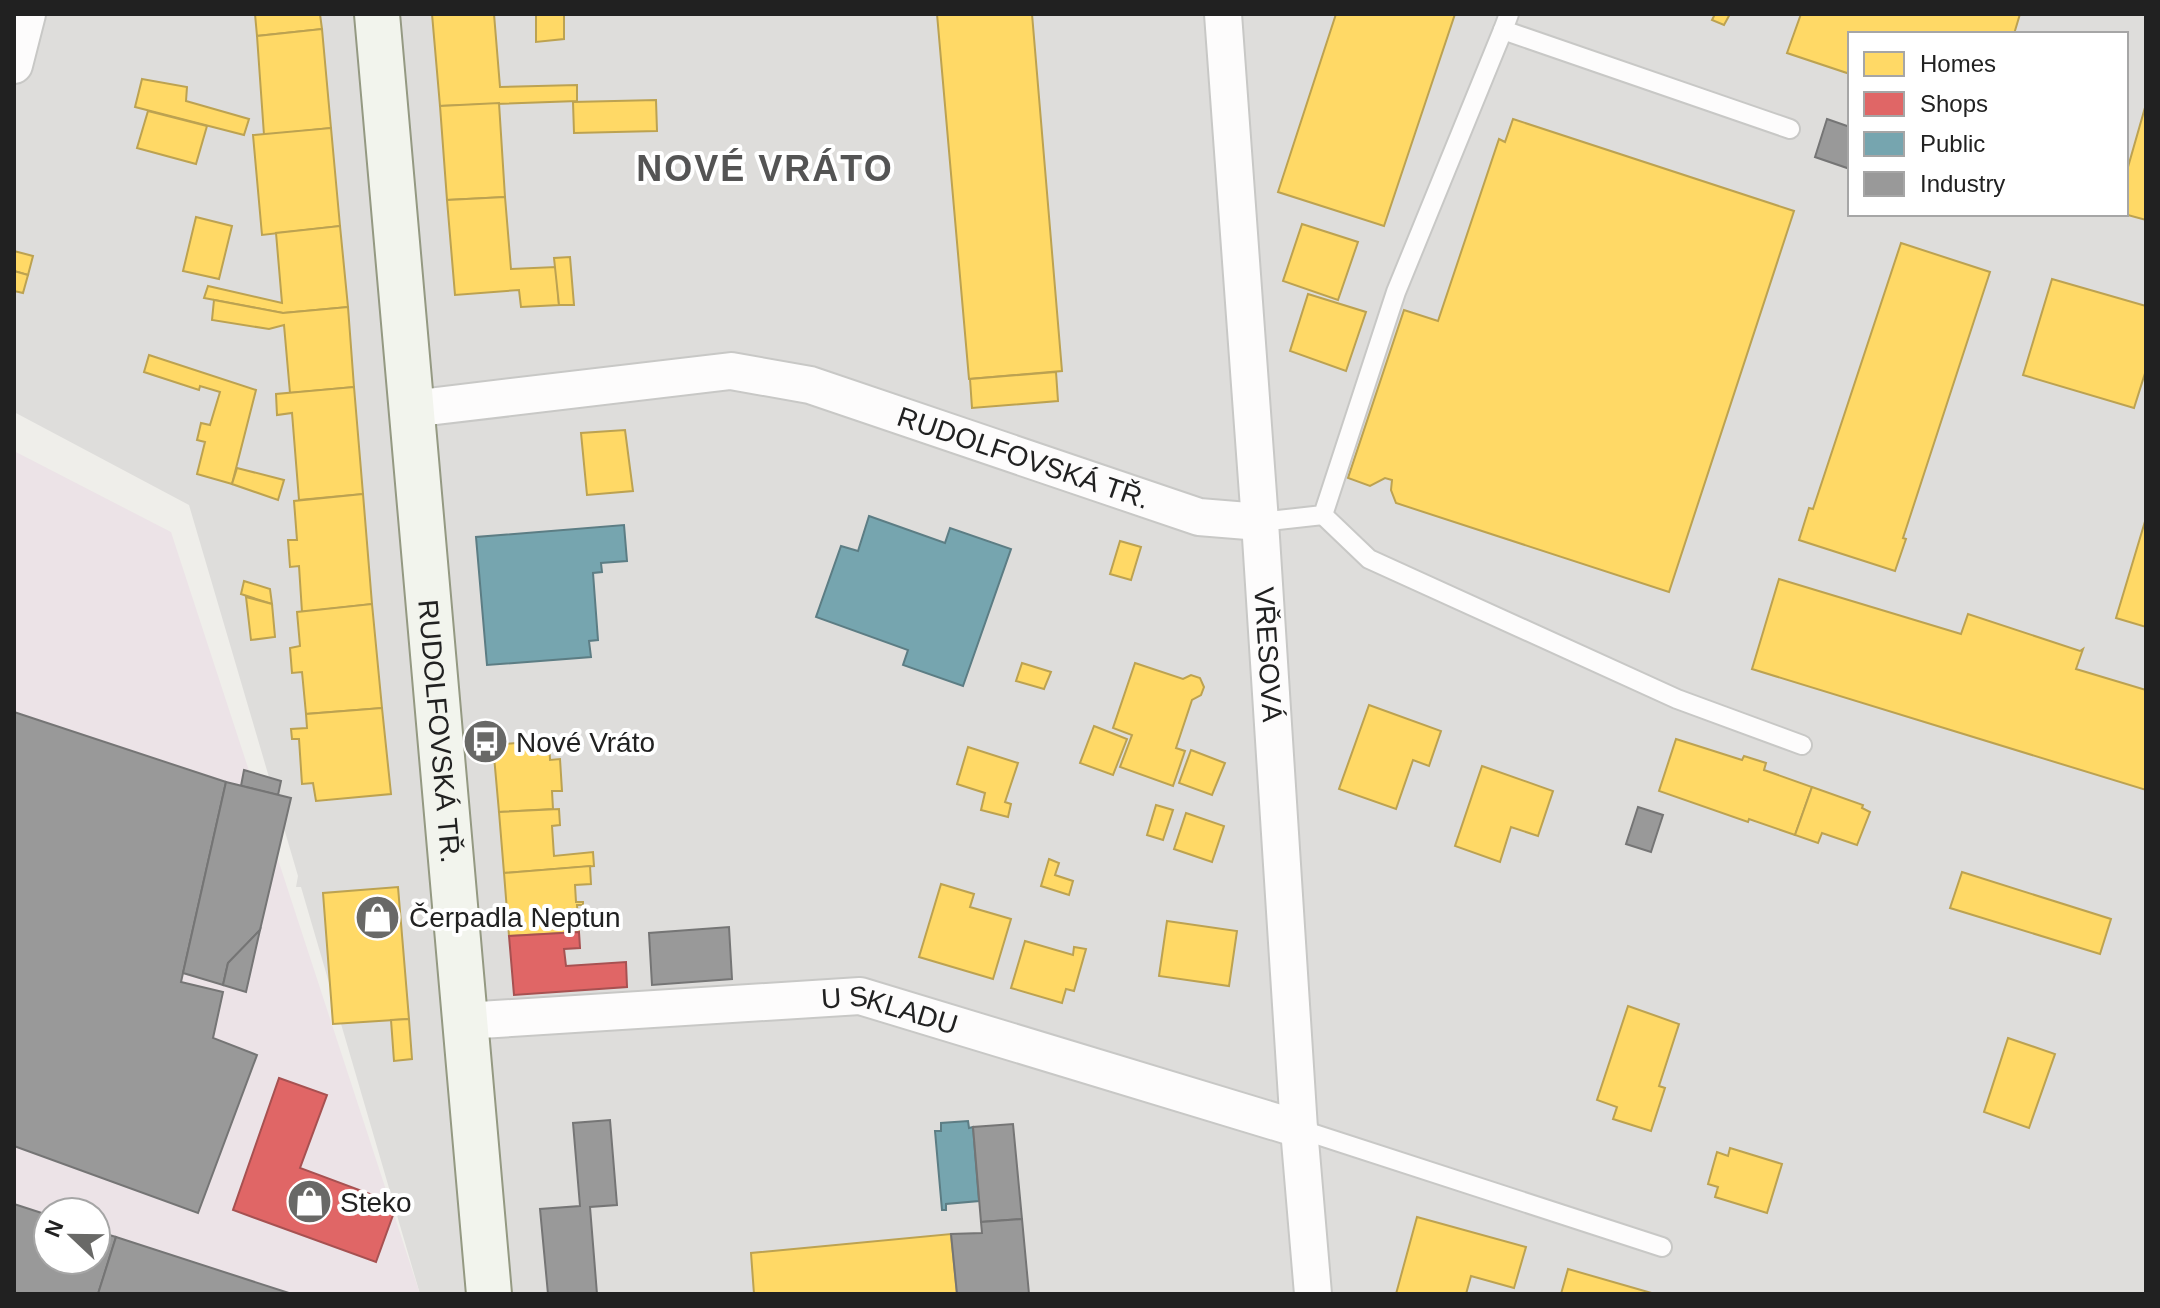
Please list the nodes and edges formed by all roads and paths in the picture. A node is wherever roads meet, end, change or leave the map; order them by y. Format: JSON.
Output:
{"nodes":[{"id":1,"x":377,"y":14,"type":"edge"},
{"id":2,"x":1223,"y":14,"type":"edge"},
{"id":3,"x":1506,"y":22,"type":"edge"},
{"id":4,"x":21,"y":23,"type":"edge"},
{"id":5,"x":14,"y":65,"type":"edge"},
{"id":6,"x":1790,"y":129,"type":"dead end"},
{"id":7,"x":411,"y":409,"type":"junction"},
{"id":8,"x":1323,"y":515,"type":"junction"},
{"id":9,"x":1260,"y":522,"type":"junction"},
{"id":10,"x":1802,"y":745,"type":"dead end"},
{"id":11,"x":464,"y":1021,"type":"junction"},
{"id":12,"x":1299,"y":1129,"type":"junction"},
{"id":13,"x":1662,"y":1247,"type":"dead end"},
{"id":14,"x":489,"y":1294,"type":"edge"},
{"id":15,"x":1313,"y":1294,"type":"edge"}],
"edges":[{"from":1,"to":7,"type":"main road","name":"RUDOLFOVSKÁ TŘ."},
{"from":2,"to":9,"type":"street","name":"VŘESOVÁ"},
{"from":3,"to":6,"type":"lane"},
{"from":3,"to":8,"type":"lane"},
{"from":4,"to":5,"type":"street"},
{"from":7,"to":9,"type":"street","name":"RUDOLFOVSKÁ TŘ."},
{"from":7,"to":11,"type":"main road","name":"RUDOLFOVSKÁ TŘ."},
{"from":8,"to":9,"type":"lane"},
{"from":8,"to":10,"type":"lane"},
{"from":9,"to":12,"type":"street","name":"VŘESOVÁ"},
{"from":11,"to":12,"type":"street","name":"U SKLADU"},
{"from":11,"to":14,"type":"main road","name":"RUDOLFOVSKÁ TŘ."},
{"from":12,"to":13,"type":"lane"},
{"from":12,"to":15,"type":"street","name":"VŘESOVÁ"}]}
